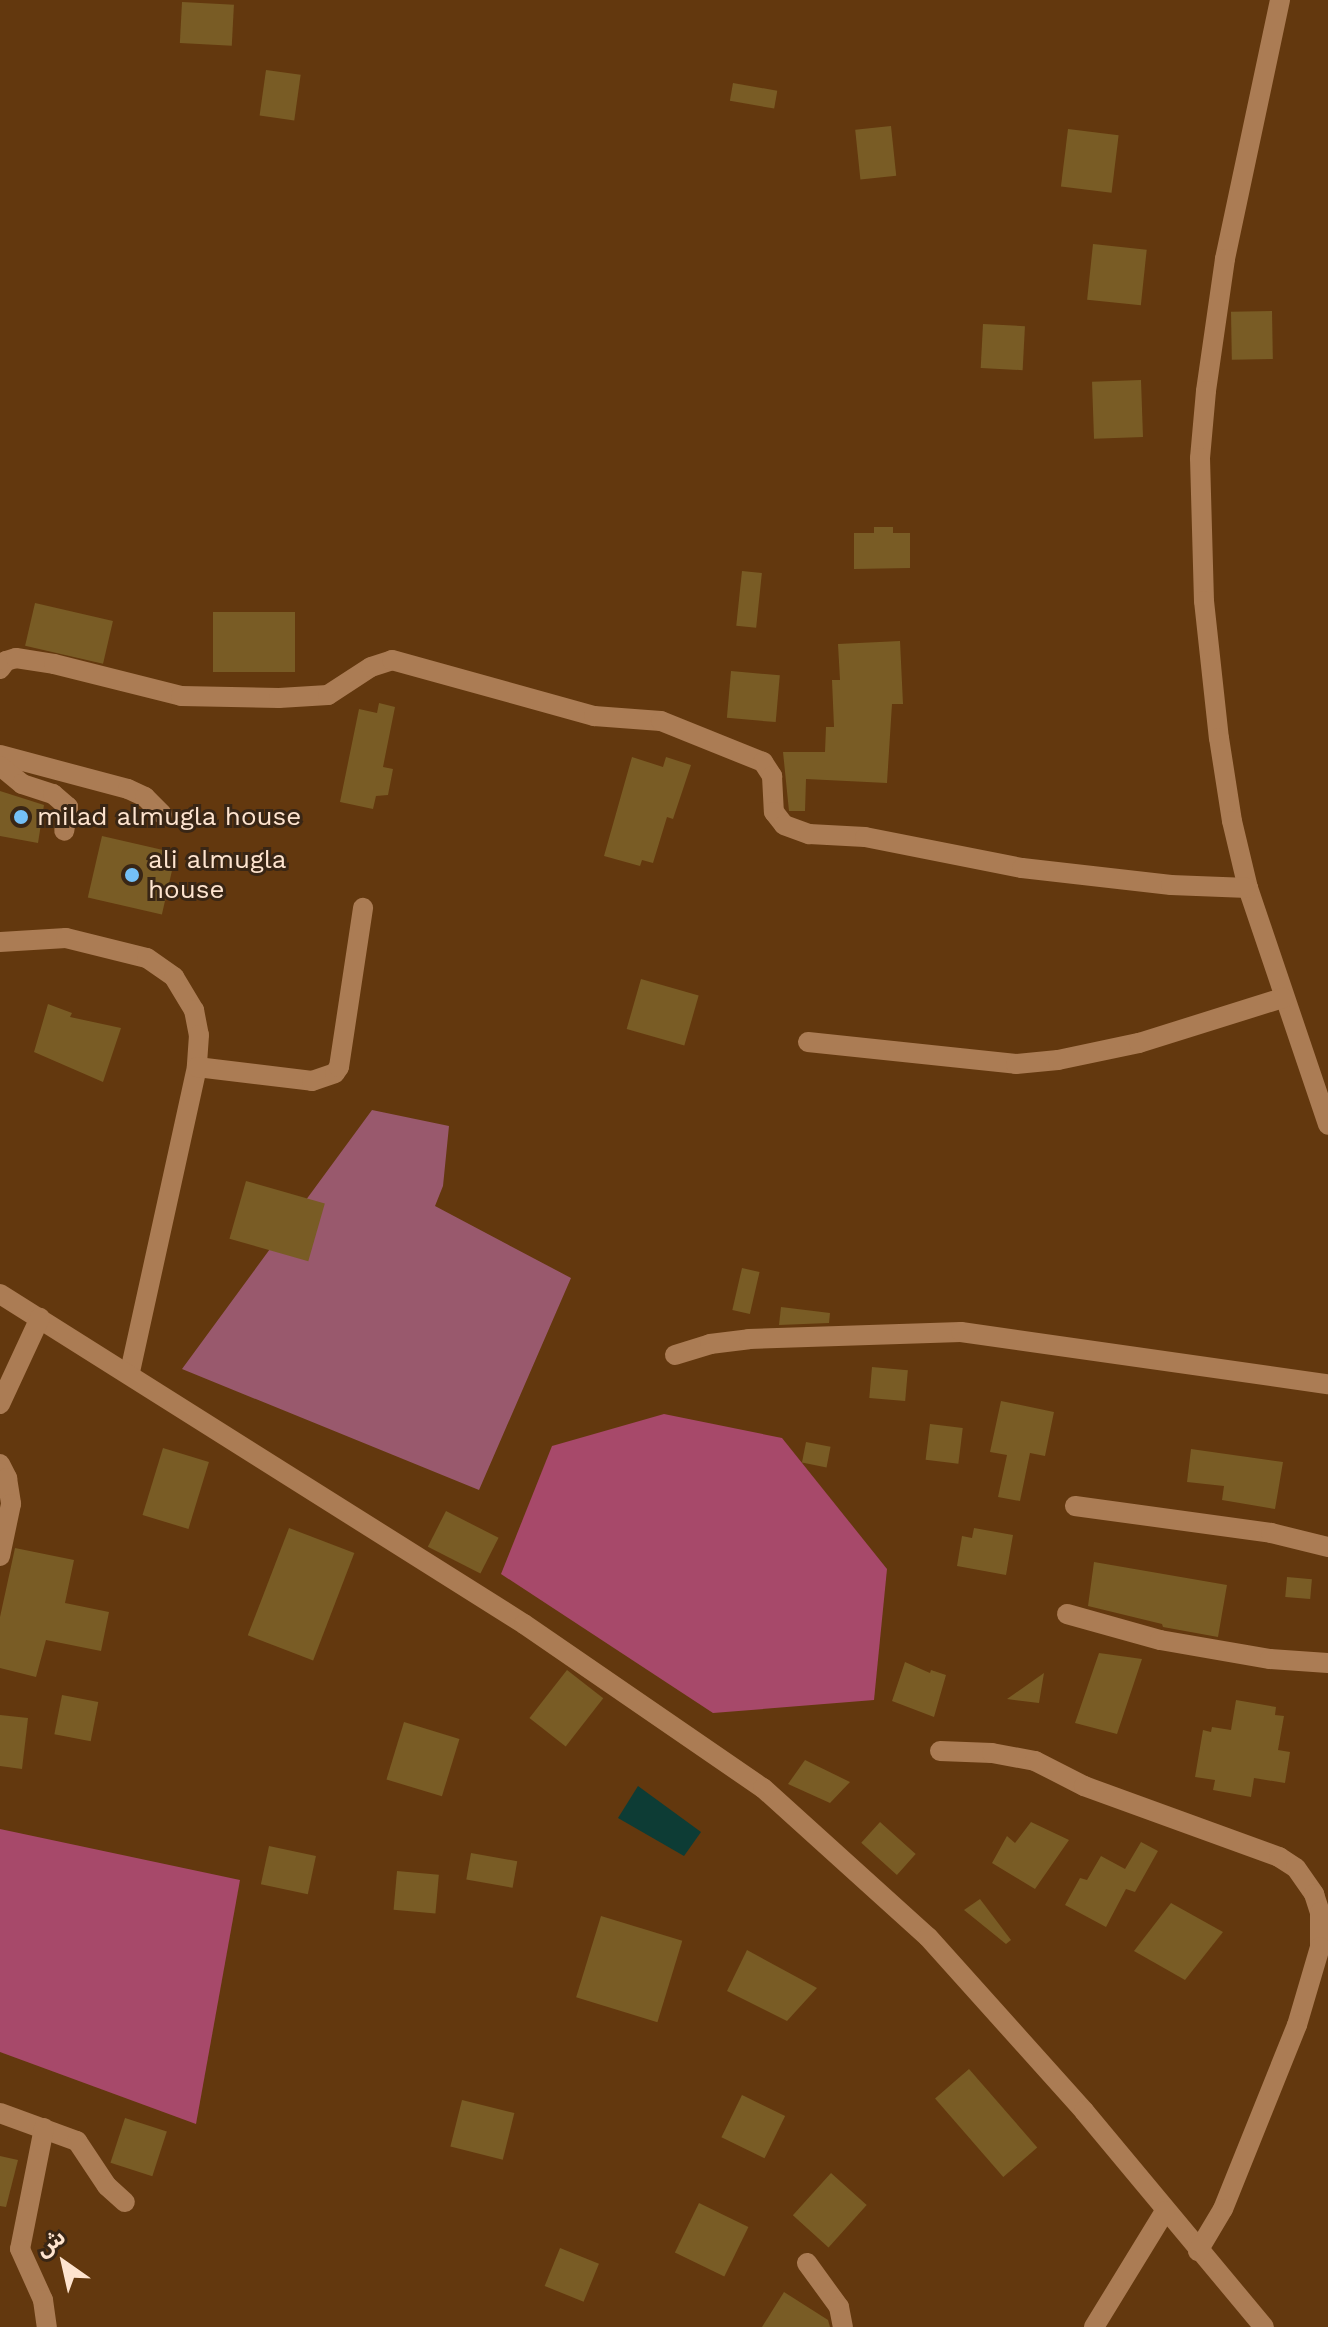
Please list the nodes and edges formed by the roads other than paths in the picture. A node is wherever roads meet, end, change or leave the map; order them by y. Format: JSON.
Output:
{"nodes":[{"id":1,"x":1280,"y":0,"type":"edge"},
{"id":2,"x":0,"y":669,"type":"edge"},
{"id":3,"x":0,"y":755,"type":"edge"},
{"id":4,"x":0,"y":766,"type":"edge"},
{"id":5,"x":162,"y":814,"type":"dead end"},
{"id":6,"x":64,"y":831,"type":"dead end"},
{"id":7,"x":1248,"y":888,"type":"junction"},
{"id":8,"x":363,"y":908,"type":"dead end"},
{"id":9,"x":0,"y":942,"type":"edge"},
{"id":10,"x":1283,"y":998,"type":"junction"},
{"id":11,"x":808,"y":1042,"type":"dead end"},
{"id":12,"x":197,"y":1067,"type":"junction"},
{"id":13,"x":1328,"y":1125,"type":"edge"},
{"id":14,"x":0,"y":1294,"type":"edge"},
{"id":15,"x":40,"y":1318,"type":"junction"},
{"id":16,"x":675,"y":1355,"type":"dead end"},
{"id":17,"x":129,"y":1375,"type":"junction"},
{"id":18,"x":1328,"y":1384,"type":"edge"},
{"id":19,"x":0,"y":1404,"type":"edge"},
{"id":20,"x":0,"y":1464,"type":"edge"},
{"id":21,"x":1075,"y":1506,"type":"dead end"},
{"id":22,"x":1328,"y":1547,"type":"edge"},
{"id":23,"x":0,"y":1556,"type":"edge"},
{"id":24,"x":1067,"y":1614,"type":"dead end"},
{"id":25,"x":1328,"y":1663,"type":"edge"},
{"id":26,"x":940,"y":1751,"type":"dead end"},
{"id":27,"x":0,"y":2113,"type":"edge"},
{"id":28,"x":44,"y":2128,"type":"junction"},
{"id":29,"x":125,"y":2202,"type":"dead end"},
{"id":30,"x":1165,"y":2211,"type":"junction"},
{"id":31,"x":1198,"y":2251,"type":"junction"},
{"id":32,"x":807,"y":2263,"type":"dead end"},
{"id":33,"x":47,"y":2327,"type":"edge"},
{"id":34,"x":843,"y":2327,"type":"edge"},
{"id":35,"x":1094,"y":2327,"type":"edge"},
{"id":36,"x":1264,"y":2327,"type":"edge"}],
"edges":[{"from":1,"to":7,"type":"street"},
{"from":2,"to":7,"type":"street"},
{"from":3,"to":5,"type":"street"},
{"from":4,"to":6,"type":"street"},
{"from":7,"to":10,"type":"street"},
{"from":8,"to":12,"type":"street"},
{"from":9,"to":12,"type":"street"},
{"from":10,"to":11,"type":"street"},
{"from":10,"to":13,"type":"street"},
{"from":12,"to":17,"type":"street"},
{"from":14,"to":15,"type":"street"},
{"from":15,"to":17,"type":"street"},
{"from":15,"to":19,"type":"street"},
{"from":16,"to":18,"type":"street"},
{"from":17,"to":30,"type":"street"},
{"from":20,"to":23,"type":"street"},
{"from":21,"to":22,"type":"street"},
{"from":24,"to":25,"type":"street"},
{"from":26,"to":31,"type":"street"},
{"from":27,"to":28,"type":"street"},
{"from":28,"to":29,"type":"street"},
{"from":28,"to":33,"type":"street"},
{"from":30,"to":31,"type":"street"},
{"from":30,"to":35,"type":"street"},
{"from":31,"to":36,"type":"street"},
{"from":32,"to":34,"type":"street"}]}
